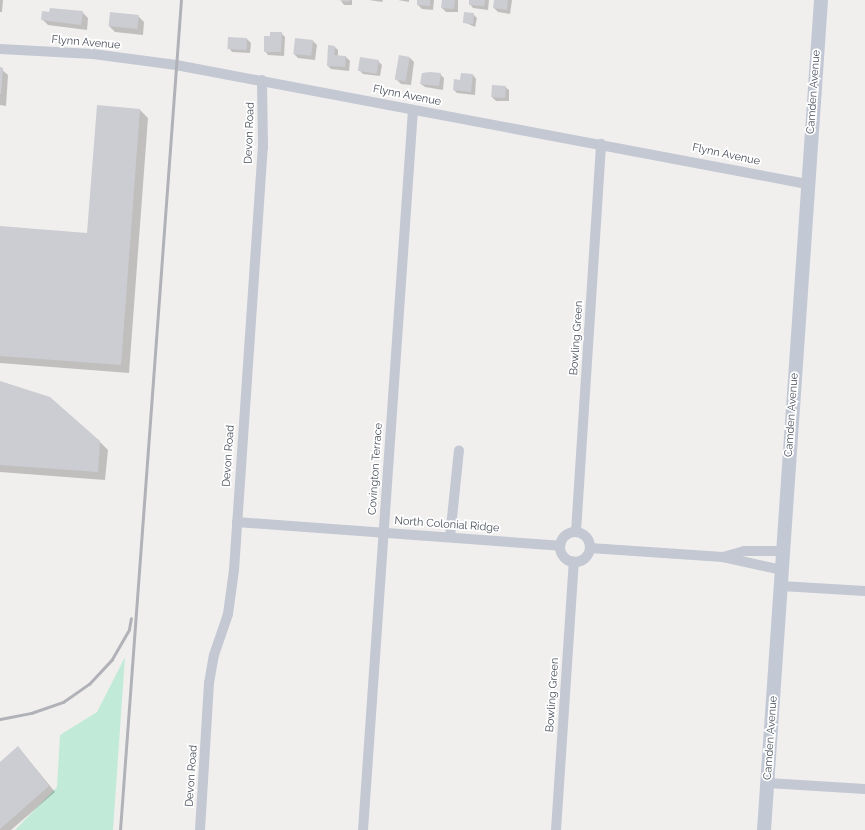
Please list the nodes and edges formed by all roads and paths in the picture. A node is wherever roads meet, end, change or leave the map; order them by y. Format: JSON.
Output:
{"nodes":[{"id":1,"x":821,"y":0,"type":"edge"},
{"id":2,"x":0,"y":49,"type":"edge"},
{"id":3,"x":262,"y":80,"type":"junction"},
{"id":4,"x":413,"y":110,"type":"junction"},
{"id":5,"x":601,"y":144,"type":"junction"},
{"id":6,"x":807,"y":184,"type":"junction"},
{"id":7,"x":459,"y":450,"type":"dead end"},
{"id":8,"x":237,"y":522,"type":"junction"},
{"id":9,"x":576,"y":532,"type":"junction"},
{"id":10,"x":384,"y":533,"type":"junction"},
{"id":11,"x":450,"y":538,"type":"junction"},
{"id":12,"x":560,"y":546,"type":"junction"},
{"id":13,"x":590,"y":548,"type":"junction"},
{"id":14,"x":783,"y":551,"type":"junction"},
{"id":15,"x":722,"y":557,"type":"junction"},
{"id":16,"x":574,"y":562,"type":"junction"},
{"id":17,"x":782,"y":570,"type":"junction"},
{"id":18,"x":781,"y":586,"type":"junction"},
{"id":19,"x":865,"y":590,"type":"edge"},
{"id":20,"x":768,"y":783,"type":"junction"},
{"id":21,"x":865,"y":789,"type":"edge"},
{"id":22,"x":200,"y":830,"type":"edge"},
{"id":23,"x":363,"y":830,"type":"edge"},
{"id":24,"x":556,"y":830,"type":"edge"},
{"id":25,"x":764,"y":830,"type":"edge"}],
"edges":[{"from":1,"to":6,"type":"main road","name":"Camden Avenue"},
{"from":2,"to":3,"type":"street","name":"Flynn Avenue"},
{"from":3,"to":4,"type":"street","name":"Flynn Avenue"},
{"from":3,"to":8,"type":"street","name":"Devon Road"},
{"from":4,"to":5,"type":"street","name":"Flynn Avenue"},
{"from":4,"to":10,"type":"street","name":"Covington Terrace"},
{"from":5,"to":6,"type":"street","name":"Flynn Avenue"},
{"from":5,"to":9,"type":"street","name":"Bowling Green"},
{"from":6,"to":14,"type":"main road","name":"Camden Avenue"},
{"from":7,"to":11,"type":"street"},
{"from":8,"to":10,"type":"street","name":"North Colonial Ridge"},
{"from":8,"to":22,"type":"street","name":"Devon Road"},
{"from":9,"to":12,"type":"street"},
{"from":9,"to":13,"type":"street"},
{"from":10,"to":11,"type":"street","name":"North Colonial Ridge"},
{"from":10,"to":23,"type":"street","name":"Covington Terrace"},
{"from":11,"to":12,"type":"street","name":"North Colonial Ridge"},
{"from":12,"to":16,"type":"street"},
{"from":13,"to":15,"type":"street"},
{"from":13,"to":16,"type":"street"},
{"from":14,"to":15,"type":"street"},
{"from":14,"to":17,"type":"main road","name":"Camden Avenue"},
{"from":15,"to":17,"type":"street"},
{"from":16,"to":24,"type":"street","name":"Bowling Green"},
{"from":17,"to":18,"type":"main road","name":"Camden Avenue"},
{"from":18,"to":19,"type":"street"},
{"from":18,"to":20,"type":"main road","name":"Camden Avenue"},
{"from":20,"to":21,"type":"street"},
{"from":20,"to":25,"type":"main road","name":"Camden Avenue"}]}
